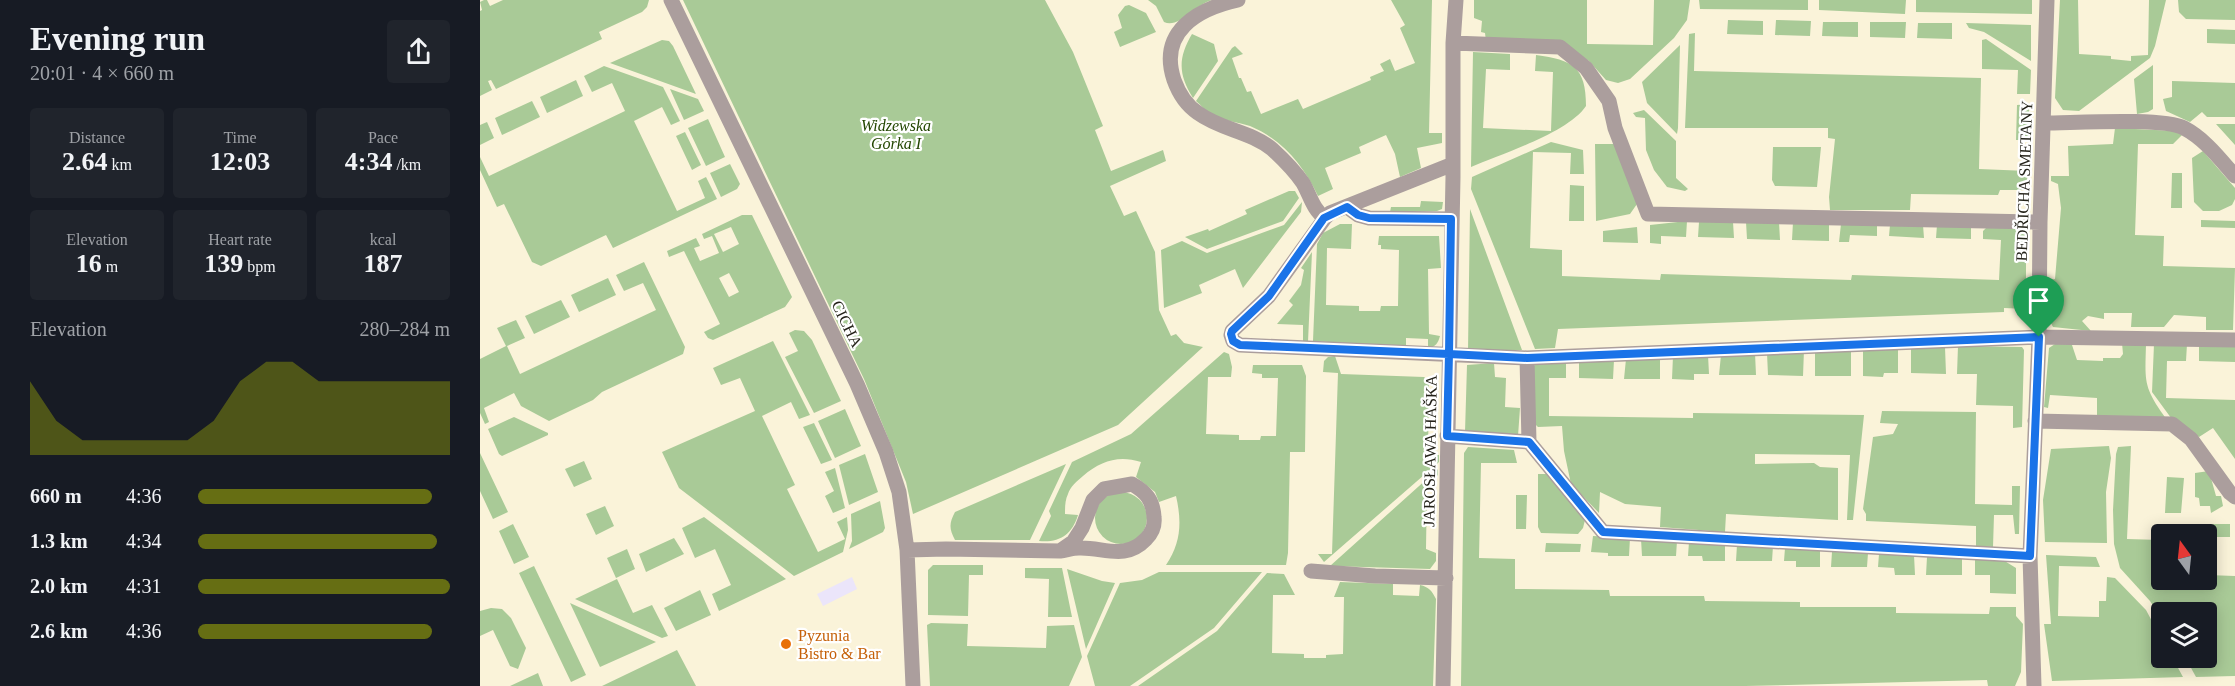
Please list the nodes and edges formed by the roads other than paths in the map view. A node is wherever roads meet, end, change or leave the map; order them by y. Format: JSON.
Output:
{"nodes":[{"id":1,"x":671,"y":0,"type":"edge"},
{"id":2,"x":1238,"y":0,"type":"edge"},
{"id":3,"x":1456,"y":0,"type":"edge"},
{"id":4,"x":2047,"y":0,"type":"edge"},
{"id":5,"x":1453,"y":43,"type":"junction"},
{"id":6,"x":2044,"y":123,"type":"junction"},
{"id":7,"x":1453,"y":164,"type":"junction"},
{"id":8,"x":2235,"y":176,"type":"edge"},
{"id":9,"x":1347,"y":207,"type":"junction"},
{"id":10,"x":1324,"y":218,"type":"junction"},
{"id":11,"x":1451,"y":219,"type":"junction"},
{"id":12,"x":2040,"y":222,"type":"junction"},
{"id":13,"x":2039,"y":337,"type":"junction"},
{"id":14,"x":2235,"y":340,"type":"edge"},
{"id":15,"x":1449,"y":354,"type":"junction"},
{"id":16,"x":1527,"y":358,"type":"junction"},
{"id":17,"x":2035,"y":421,"type":"junction"},
{"id":18,"x":1447,"y":436,"type":"junction"},
{"id":19,"x":1529,"y":442,"type":"junction"},
{"id":20,"x":2235,"y":497,"type":"edge"},
{"id":21,"x":907,"y":550,"type":"junction"},
{"id":22,"x":1060,"y":551,"type":"junction"},
{"id":23,"x":2030,"y":556,"type":"junction"},
{"id":24,"x":1311,"y":571,"type":"dead end"},
{"id":25,"x":1446,"y":578,"type":"junction"},
{"id":26,"x":913,"y":686,"type":"edge"},
{"id":27,"x":1443,"y":686,"type":"edge"},
{"id":28,"x":2034,"y":686,"type":"edge"}],
"edges":[{"from":1,"to":21,"type":"street","name":"CICHA"},
{"from":2,"to":10,"type":"street"},
{"from":3,"to":5,"type":"street","name":"JAROSŁAWA HAŠKA"},
{"from":4,"to":6,"type":"street","name":"BEDŘICHA SMETANY"},
{"from":5,"to":7,"type":"street","name":"JAROSŁAWA HAŠKA"},
{"from":5,"to":12,"type":"street"},
{"from":6,"to":8,"type":"street"},
{"from":6,"to":12,"type":"street","name":"BEDŘICHA SMETANY"},
{"from":7,"to":9,"type":"street"},
{"from":7,"to":11,"type":"street","name":"JAROSŁAWA HAŠKA"},
{"from":9,"to":10,"type":"street"},
{"from":9,"to":11,"type":"street"},
{"from":10,"to":15,"type":"street"},
{"from":11,"to":15,"type":"street","name":"JAROSŁAWA HAŠKA"},
{"from":12,"to":13,"type":"street","name":"BEDŘICHA SMETANY"},
{"from":13,"to":14,"type":"street"},
{"from":13,"to":16,"type":"street"},
{"from":13,"to":17,"type":"street","name":"BEDŘICHA SMETANY"},
{"from":15,"to":16,"type":"street"},
{"from":15,"to":18,"type":"street","name":"JAROSŁAWA HAŠKA"},
{"from":16,"to":19,"type":"street"},
{"from":17,"to":20,"type":"street"},
{"from":17,"to":23,"type":"street","name":"BEDŘICHA SMETANY"},
{"from":18,"to":19,"type":"street"},
{"from":18,"to":25,"type":"street","name":"JAROSŁAWA HAŠKA"},
{"from":19,"to":23,"type":"street"},
{"from":21,"to":22,"type":"street"},
{"from":21,"to":26,"type":"street","name":"CICHA"},
{"from":22,"to":22,"type":"street"},
{"from":23,"to":28,"type":"street","name":"BEDŘICHA SMETANY"},
{"from":24,"to":25,"type":"street"},
{"from":25,"to":27,"type":"street","name":"JAROSŁAWA HAŠKA"}]}
